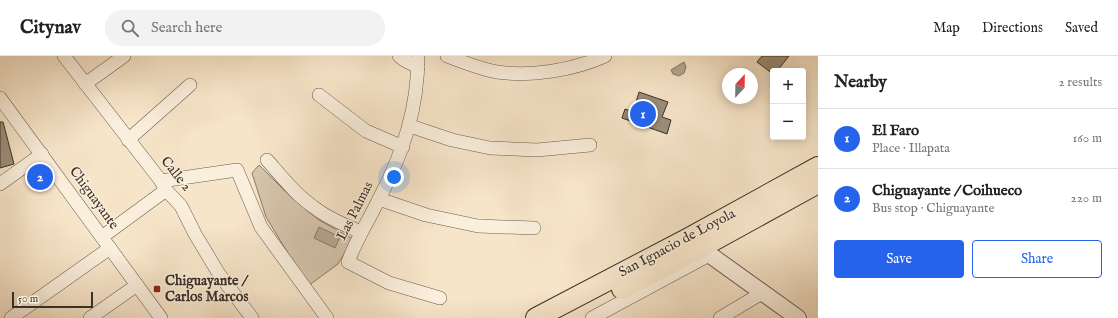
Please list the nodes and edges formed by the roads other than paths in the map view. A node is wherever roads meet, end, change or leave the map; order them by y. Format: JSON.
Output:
{"nodes":[{"id":1,"x":64,"y":56,"type":"edge"},
{"id":2,"x":124,"y":56,"type":"edge"},
{"id":3,"x":398,"y":56,"type":"edge"},
{"id":4,"x":447,"y":56,"type":"edge"},
{"id":5,"x":605,"y":56,"type":"edge"},
{"id":6,"x":418,"y":61,"type":"edge"},
{"id":7,"x":85,"y":84,"type":"junction"},
{"id":8,"x":190,"y":85,"type":"dead end"},
{"id":9,"x":319,"y":95,"type":"dead end"},
{"id":10,"x":0,"y":98,"type":"edge"},
{"id":11,"x":410,"y":126,"type":"junction"},
{"id":12,"x":128,"y":140,"type":"junction"},
{"id":13,"x":590,"y":145,"type":"dead end"},
{"id":14,"x":403,"y":148,"type":"junction"},
{"id":15,"x":42,"y":154,"type":"junction"},
{"id":16,"x":267,"y":160,"type":"dead end"},
{"id":17,"x":818,"y":167,"type":"edge"},
{"id":18,"x":818,"y":183,"type":"edge"},
{"id":19,"x":0,"y":184,"type":"edge"},
{"id":20,"x":163,"y":186,"type":"junction"},
{"id":21,"x":379,"y":199,"type":"junction"},
{"id":22,"x":534,"y":228,"type":"dead end"},
{"id":23,"x":361,"y":232,"type":"junction"},
{"id":24,"x":106,"y":243,"type":"junction"},
{"id":25,"x":699,"y":247,"type":"junction"},
{"id":26,"x":137,"y":285,"type":"junction"},
{"id":27,"x":762,"y":293,"type":"junction"},
{"id":28,"x":440,"y":298,"type":"dead end"},
{"id":29,"x":10,"y":318,"type":"edge"},
{"id":30,"x":90,"y":318,"type":"edge"},
{"id":31,"x":161,"y":318,"type":"edge"},
{"id":32,"x":252,"y":318,"type":"edge"},
{"id":33,"x":327,"y":318,"type":"edge"},
{"id":34,"x":536,"y":318,"type":"edge"},
{"id":35,"x":565,"y":318,"type":"edge"},
{"id":36,"x":592,"y":318,"type":"edge"},
{"id":37,"x":720,"y":318,"type":"edge"},
{"id":38,"x":798,"y":318,"type":"edge"}],
"edges":[{"from":1,"to":7,"type":"street","name":"Calle 2"},
{"from":2,"to":7,"type":"street"},
{"from":3,"to":6,"type":"street"},
{"from":4,"to":5,"type":"street"},
{"from":6,"to":11,"type":"street","name":"Las Palmas"},
{"from":7,"to":12,"type":"street","name":"Calle 2"},
{"from":8,"to":12,"type":"street"},
{"from":9,"to":14,"type":"street"},
{"from":10,"to":15,"type":"street","name":"Chiguayante"},
{"from":11,"to":13,"type":"street"},
{"from":11,"to":14,"type":"street","name":"Las Palmas"},
{"from":12,"to":20,"type":"street","name":"Calle 2"},
{"from":14,"to":21,"type":"street","name":"Las Palmas"},
{"from":15,"to":19,"type":"street"},
{"from":15,"to":24,"type":"street","name":"Chiguayante"},
{"from":16,"to":23,"type":"street"},
{"from":17,"to":25,"type":"main road","name":"San Ignacio de Loyola"},
{"from":18,"to":25,"type":"main road","name":"San Ignacio de Loyola"},
{"from":20,"to":24,"type":"street"},
{"from":20,"to":32,"type":"street","name":"Calle 2"},
{"from":20,"to":33,"type":"street"},
{"from":21,"to":22,"type":"street"},
{"from":21,"to":23,"type":"street","name":"Las Palmas"},
{"from":23,"to":28,"type":"street","name":"Las Palmas"},
{"from":24,"to":26,"type":"street","name":"Chiguayante"},
{"from":24,"to":29,"type":"street"},
{"from":25,"to":27,"type":"street"},
{"from":25,"to":34,"type":"main road","name":"San Ignacio de Loyola"},
{"from":25,"to":35,"type":"main road","name":"San Ignacio de Loyola"},
{"from":25,"to":36,"type":"street","name":"San Ignacio de Loyola"},
{"from":26,"to":30,"type":"street"},
{"from":26,"to":31,"type":"street","name":"Chiguayante"},
{"from":27,"to":37,"type":"street"},
{"from":27,"to":38,"type":"street"}]}
